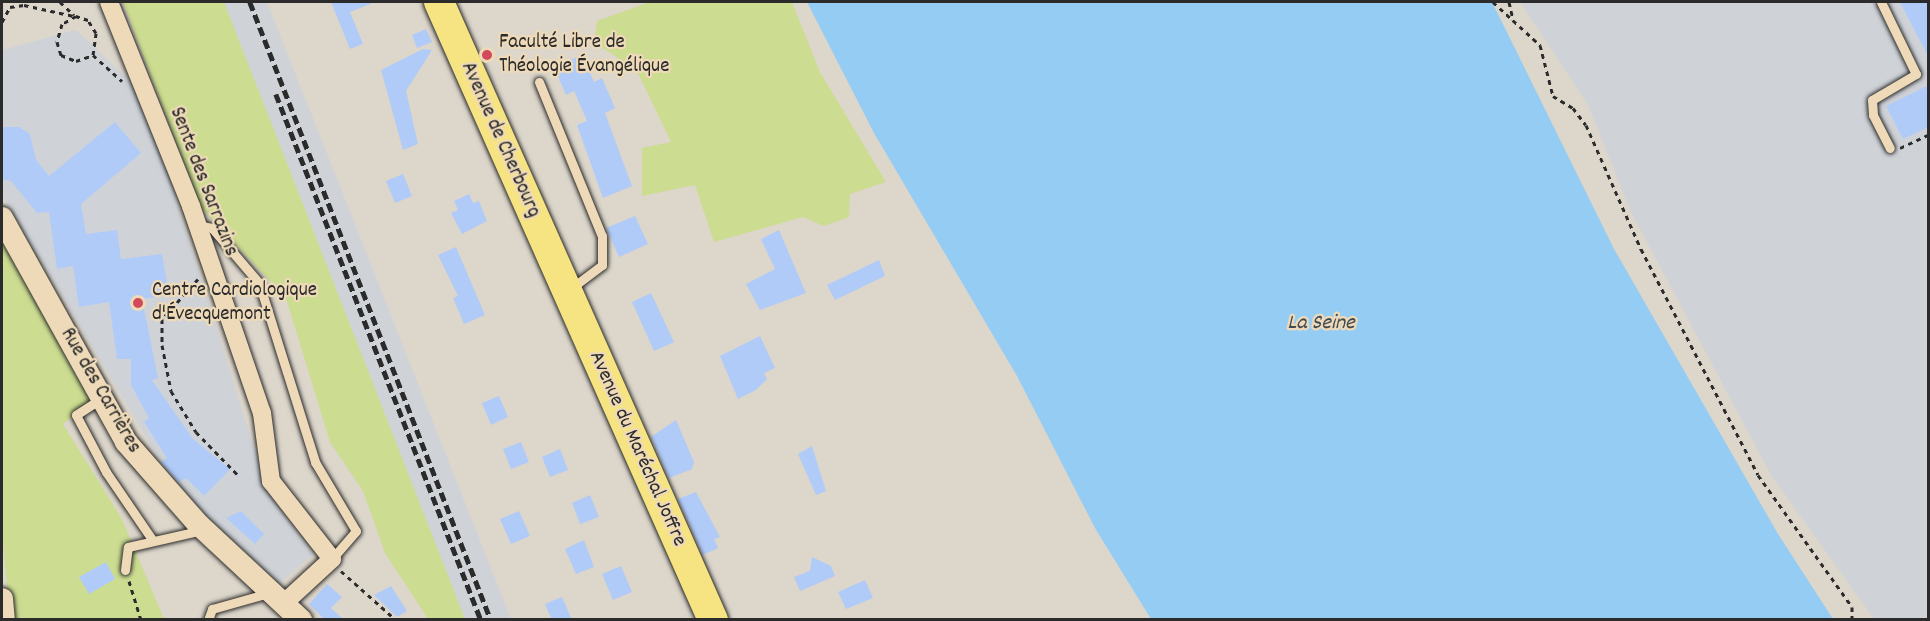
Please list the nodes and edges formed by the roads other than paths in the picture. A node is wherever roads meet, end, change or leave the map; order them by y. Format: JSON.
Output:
{"nodes":[{"id":1,"x":109,"y":2,"type":"edge"},
{"id":2,"x":440,"y":2,"type":"edge"},
{"id":3,"x":1881,"y":2,"type":"edge"},
{"id":4,"x":539,"y":81,"type":"dead end"},
{"id":5,"x":1890,"y":148,"type":"dead end"},
{"id":6,"x":2,"y":218,"type":"edge"},
{"id":7,"x":197,"y":225,"type":"junction"},
{"id":8,"x":563,"y":285,"type":"junction"},
{"id":9,"x":102,"y":398,"type":"junction"},
{"id":10,"x":204,"y":530,"type":"junction"},
{"id":11,"x":153,"y":541,"type":"junction"},
{"id":12,"x":332,"y":560,"type":"junction"},
{"id":13,"x":125,"y":570,"type":"road end"},
{"id":14,"x":277,"y":598,"type":"junction"},
{"id":15,"x":2,"y":599,"type":"edge"},
{"id":16,"x":4,"y":620,"type":"edge"},
{"id":17,"x":208,"y":620,"type":"edge"},
{"id":18,"x":301,"y":620,"type":"edge"},
{"id":19,"x":713,"y":620,"type":"edge"}],
"edges":[{"from":1,"to":7,"type":"street","name":"Sente des Sarrazins"},
{"from":2,"to":8,"type":"main road","name":"Avenue de Cherbourg"},
{"from":3,"to":5,"type":"lane"},
{"from":4,"to":8,"type":"lane"},
{"from":6,"to":9,"type":"street","name":"Rue des Carrières"},
{"from":7,"to":12,"type":"street","name":"Sente des Sarrazins"},
{"from":7,"to":12,"type":"lane"},
{"from":8,"to":19,"type":"main road","name":"Avenue du Maréchal Joffre"},
{"from":9,"to":10,"type":"street","name":"Rue des Carrières"},
{"from":9,"to":11,"type":"lane"},
{"from":10,"to":11,"type":"lane"},
{"from":10,"to":14,"type":"street","name":"Rue des Carrières"},
{"from":11,"to":13,"type":"lane"},
{"from":12,"to":14,"type":"street"},
{"from":14,"to":17,"type":"lane"},
{"from":14,"to":18,"type":"street","name":"Rue des Carrières"},
{"from":15,"to":16,"type":"street"}]}
